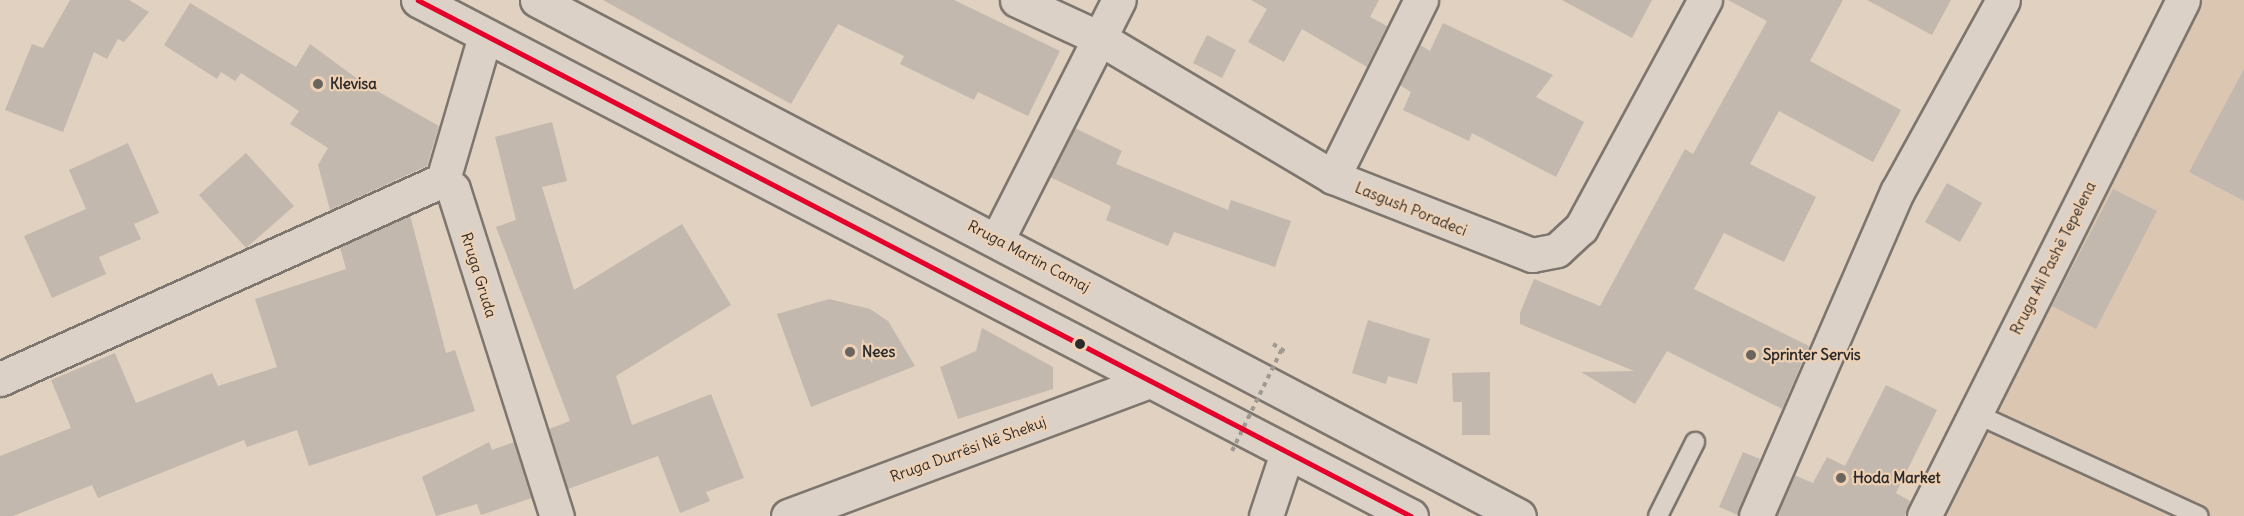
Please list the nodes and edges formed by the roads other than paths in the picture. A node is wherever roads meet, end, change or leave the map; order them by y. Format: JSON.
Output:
{"nodes":[{"id":1,"x":418,"y":0,"type":"edge"},
{"id":2,"x":537,"y":0,"type":"edge"},
{"id":3,"x":1017,"y":0,"type":"edge"},
{"id":4,"x":1119,"y":0,"type":"edge"},
{"id":5,"x":1421,"y":0,"type":"edge"},
{"id":6,"x":1705,"y":0,"type":"edge"},
{"id":7,"x":2003,"y":0,"type":"edge"},
{"id":8,"x":2183,"y":0,"type":"edge"},
{"id":9,"x":485,"y":36,"type":"junction"},
{"id":10,"x":1099,"y":38,"type":"junction"},
{"id":11,"x":1333,"y":177,"type":"junction"},
{"id":12,"x":443,"y":180,"type":"junction"},
{"id":13,"x":997,"y":240,"type":"junction"},
{"id":14,"x":0,"y":379,"type":"edge"},
{"id":15,"x":1149,"y":381,"type":"junction"},
{"id":16,"x":1974,"y":413,"type":"junction"},
{"id":17,"x":1695,"y":442,"type":"dead end"},
{"id":18,"x":1287,"y":453,"type":"junction"},
{"id":19,"x":557,"y":516,"type":"edge"},
{"id":20,"x":788,"y":516,"type":"edge"},
{"id":21,"x":1266,"y":516,"type":"edge"},
{"id":22,"x":1411,"y":516,"type":"edge"},
{"id":23,"x":1519,"y":516,"type":"edge"},
{"id":24,"x":1658,"y":516,"type":"edge"},
{"id":25,"x":1756,"y":516,"type":"edge"},
{"id":26,"x":1924,"y":516,"type":"edge"},
{"id":27,"x":2199,"y":516,"type":"edge"}],
"edges":[{"from":1,"to":9,"type":"main road"},
{"from":2,"to":13,"type":"main road","name":"Rruga Martin Camaj"},
{"from":3,"to":10,"type":"main road","name":"Lasgush Poradeci"},
{"from":4,"to":10,"type":"main road"},
{"from":5,"to":11,"type":"main road"},
{"from":6,"to":11,"type":"main road","name":"Lasgush Poradeci"},
{"from":7,"to":25,"type":"main road"},
{"from":8,"to":16,"type":"main road","name":"Rruga Ali Pashë Tepelena"},
{"from":9,"to":12,"type":"main road"},
{"from":9,"to":15,"type":"main road"},
{"from":10,"to":11,"type":"main road","name":"Lasgush Poradeci"},
{"from":10,"to":13,"type":"main road"},
{"from":12,"to":14,"type":"main road"},
{"from":12,"to":19,"type":"main road","name":"Rruga Gruda"},
{"from":13,"to":23,"type":"main road","name":"Rruga Martin Camaj"},
{"from":15,"to":18,"type":"main road"},
{"from":15,"to":20,"type":"main road","name":"Rruga Durrësi Në Shekuj"},
{"from":16,"to":26,"type":"main road","name":"Rruga Ali Pashë Tepelena"},
{"from":16,"to":27,"type":"lane"},
{"from":17,"to":24,"type":"lane"},
{"from":18,"to":21,"type":"main road"},
{"from":18,"to":22,"type":"main road"}]}
